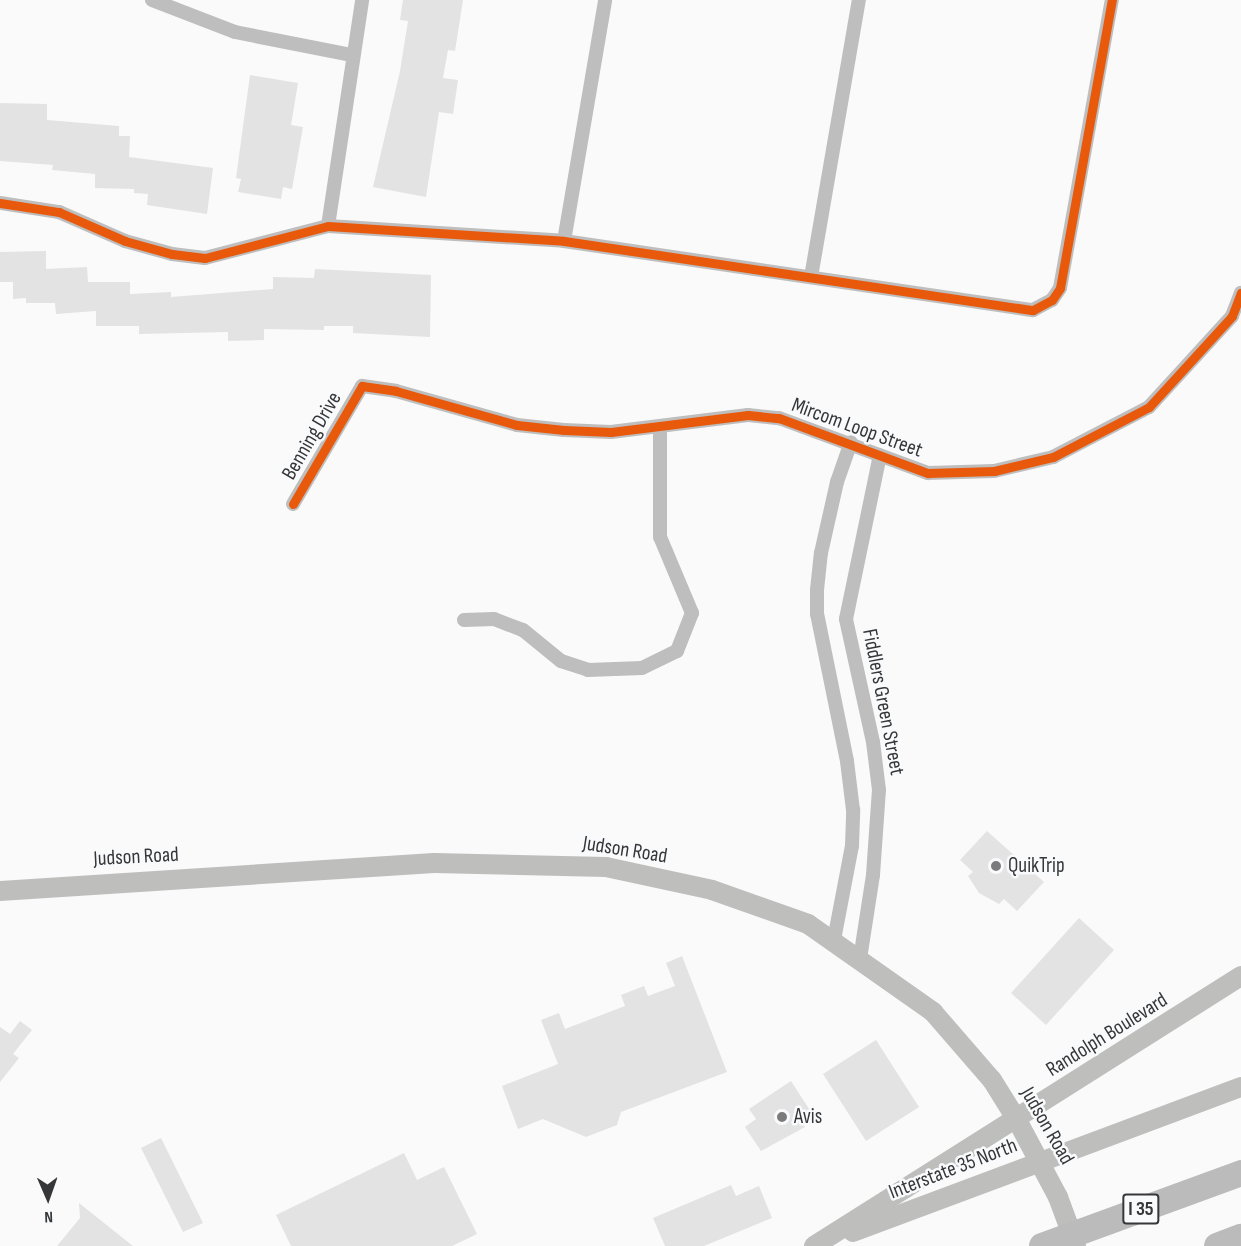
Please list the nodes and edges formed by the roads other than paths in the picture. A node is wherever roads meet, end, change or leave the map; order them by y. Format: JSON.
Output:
{"nodes":[{"id":1,"x":152,"y":0,"type":"edge"},
{"id":2,"x":362,"y":0,"type":"edge"},
{"id":3,"x":605,"y":0,"type":"edge"},
{"id":4,"x":859,"y":0,"type":"edge"},
{"id":5,"x":1112,"y":0,"type":"edge"},
{"id":6,"x":351,"y":55,"type":"junction"},
{"id":7,"x":0,"y":203,"type":"edge"},
{"id":8,"x":328,"y":226,"type":"junction"},
{"id":9,"x":564,"y":241,"type":"junction"},
{"id":10,"x":811,"y":277,"type":"junction"},
{"id":11,"x":1241,"y":293,"type":"edge"},
{"id":12,"x":1236,"y":319,"type":"edge"},
{"id":13,"x":362,"y":386,"type":"joint"},
{"id":14,"x":660,"y":427,"type":"junction"},
{"id":15,"x":851,"y":442,"type":"junction"},
{"id":16,"x":880,"y":455,"type":"junction"},
{"id":17,"x":293,"y":504,"type":"dead end"},
{"id":18,"x":464,"y":620,"type":"dead end"},
{"id":19,"x":0,"y":891,"type":"edge"},
{"id":20,"x":834,"y":940,"type":"junction"},
{"id":21,"x":860,"y":959,"type":"junction"},
{"id":22,"x":1241,"y":976,"type":"edge"},
{"id":23,"x":1241,"y":1087,"type":"edge"},
{"id":24,"x":1017,"y":1120,"type":"junction"},
{"id":25,"x":1041,"y":1161,"type":"junction"},
{"id":26,"x":1241,"y":1173,"type":"edge"},
{"id":27,"x":1241,"y":1237,"type":"edge"},
{"id":28,"x":815,"y":1246,"type":"edge"},
{"id":29,"x":1042,"y":1246,"type":"edge"},
{"id":30,"x":1076,"y":1246,"type":"edge"},
{"id":31,"x":1217,"y":1246,"type":"edge"}],
"edges":[{"from":1,"to":6,"type":"street"},
{"from":2,"to":6,"type":"street"},
{"from":3,"to":9,"type":"street"},
{"from":4,"to":10,"type":"street"},
{"from":5,"to":10,"type":"street"},
{"from":6,"to":8,"type":"street"},
{"from":7,"to":8,"type":"street"},
{"from":8,"to":9,"type":"street"},
{"from":9,"to":10,"type":"street"},
{"from":11,"to":12,"type":"street","name":"Mircom Loop Street"},
{"from":12,"to":16,"type":"street","name":"Mircom Loop Street"},
{"from":13,"to":14,"type":"street","name":"Mircom Loop Street"},
{"from":13,"to":17,"type":"street","name":"Benning Drive"},
{"from":14,"to":15,"type":"street","name":"Mircom Loop Street"},
{"from":14,"to":18,"type":"street"},
{"from":15,"to":16,"type":"street","name":"Mircom Loop Street"},
{"from":15,"to":20,"type":"street"},
{"from":16,"to":21,"type":"street","name":"Fiddlers Green Street"},
{"from":19,"to":20,"type":"main road","name":"Judson Road"},
{"from":20,"to":21,"type":"main road","name":"Judson Road"},
{"from":21,"to":24,"type":"main road","name":"Judson Road"},
{"from":22,"to":24,"type":"main road","name":"Randolph Boulevard"},
{"from":23,"to":25,"type":"main road","name":"Interstate 35 North"},
{"from":24,"to":25,"type":"main road","name":"Judson Road"},
{"from":24,"to":28,"type":"main road","name":"Randolph Boulevard"},
{"from":25,"to":28,"type":"main road","name":"Interstate 35 North"},
{"from":25,"to":30,"type":"main road","name":"Judson Road"},
{"from":26,"to":29,"type":"highway","number":"I 35"},
{"from":27,"to":31,"type":"highway"}]}
